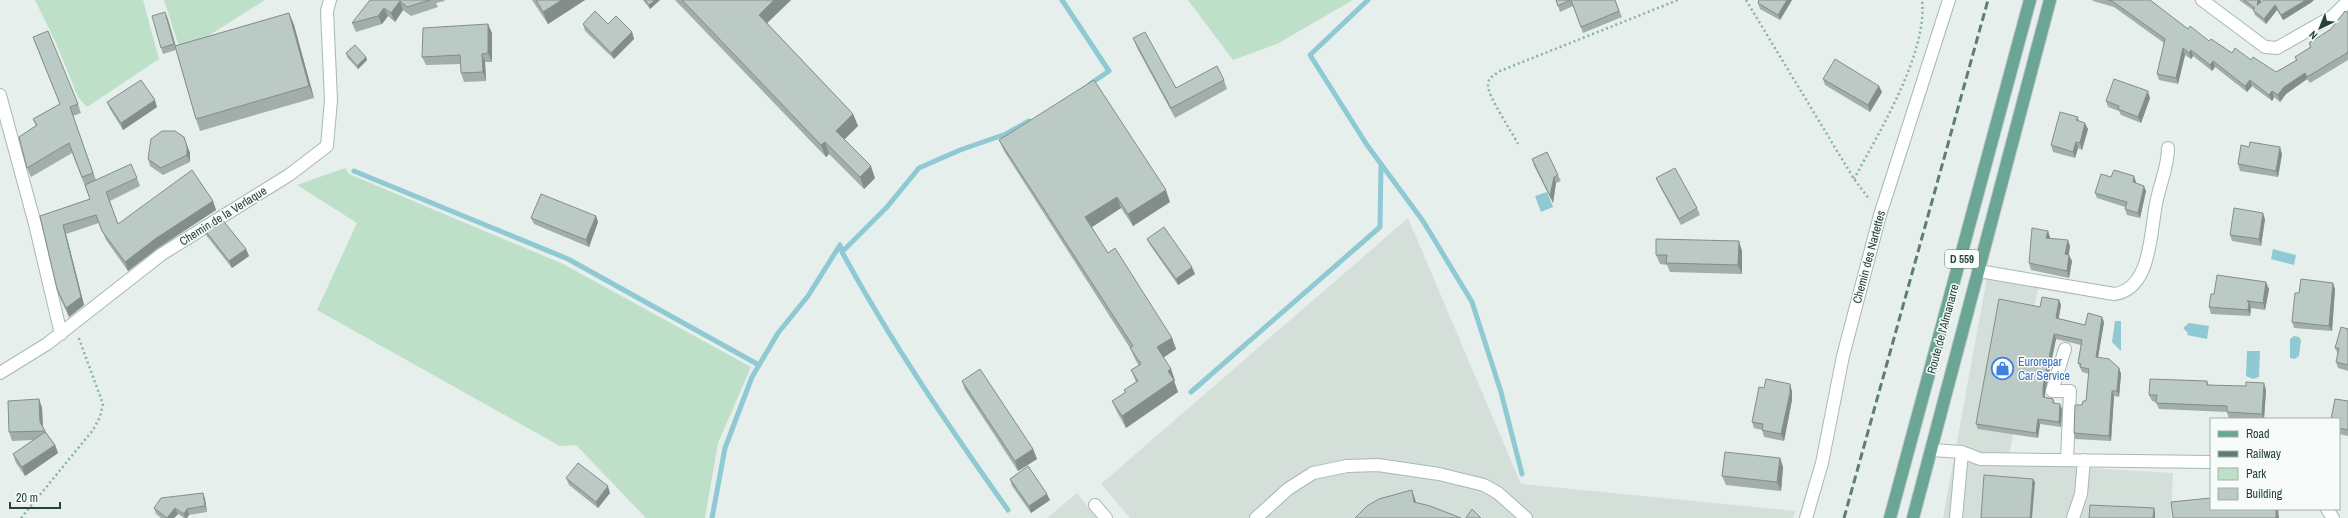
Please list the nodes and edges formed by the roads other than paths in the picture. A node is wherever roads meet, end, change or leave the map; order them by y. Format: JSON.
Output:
{"nodes":[{"id":1,"x":330,"y":0,"type":"edge"},
{"id":2,"x":1949,"y":0,"type":"edge"},
{"id":3,"x":2030,"y":0,"type":"edge"},
{"id":4,"x":2050,"y":0,"type":"edge"},
{"id":5,"x":2202,"y":0,"type":"edge"},
{"id":6,"x":2348,"y":1,"type":"edge"},
{"id":7,"x":0,"y":95,"type":"edge"},
{"id":8,"x":2168,"y":148,"type":"dead end"},
{"id":9,"x":1979,"y":270,"type":"junction"},
{"id":10,"x":61,"y":334,"type":"junction"},
{"id":11,"x":2065,"y":349,"type":"dead end"},
{"id":12,"x":0,"y":373,"type":"edge"},
{"id":13,"x":1931,"y":450,"type":"junction"},
{"id":14,"x":1962,"y":452,"type":"junction"},
{"id":15,"x":2067,"y":460,"type":"junction"},
{"id":16,"x":2084,"y":460,"type":"junction"},
{"id":17,"x":2210,"y":462,"type":"edge"},
{"id":18,"x":1095,"y":505,"type":"dead end"},
{"id":19,"x":1106,"y":518,"type":"edge"},
{"id":20,"x":1256,"y":518,"type":"edge"},
{"id":21,"x":1526,"y":518,"type":"edge"},
{"id":22,"x":1806,"y":518,"type":"edge"},
{"id":23,"x":1890,"y":518,"type":"edge"},
{"id":24,"x":1913,"y":518,"type":"edge"},
{"id":25,"x":1956,"y":518,"type":"edge"},
{"id":26,"x":2073,"y":518,"type":"edge"}],
"edges":[{"from":1,"to":10,"type":"street","name":"Chemin de la Verlaque"},
{"from":2,"to":22,"type":"street","name":"Chemin des Nartettes"},
{"from":3,"to":23,"type":"main road","name":"Route de l'Almanarre","number":"D 559"},
{"from":4,"to":9,"type":"main road","name":"Route de l'Almanarre","number":"D 559"},
{"from":5,"to":6,"type":"street"},
{"from":7,"to":10,"type":"street"},
{"from":8,"to":9,"type":"street"},
{"from":9,"to":13,"type":"main road","name":"Route de l'Almanarre","number":"D 559"},
{"from":10,"to":12,"type":"street","name":"Chemin de la Verlaque"},
{"from":11,"to":15,"type":"street"},
{"from":13,"to":14,"type":"street"},
{"from":13,"to":24,"type":"main road","name":"Route de l'Almanarre","number":"D 559"},
{"from":14,"to":15,"type":"street"},
{"from":14,"to":25,"type":"street"},
{"from":15,"to":16,"type":"street"},
{"from":16,"to":17,"type":"street"},
{"from":16,"to":26,"type":"street"},
{"from":18,"to":19,"type":"street"},
{"from":20,"to":21,"type":"street"}]}
